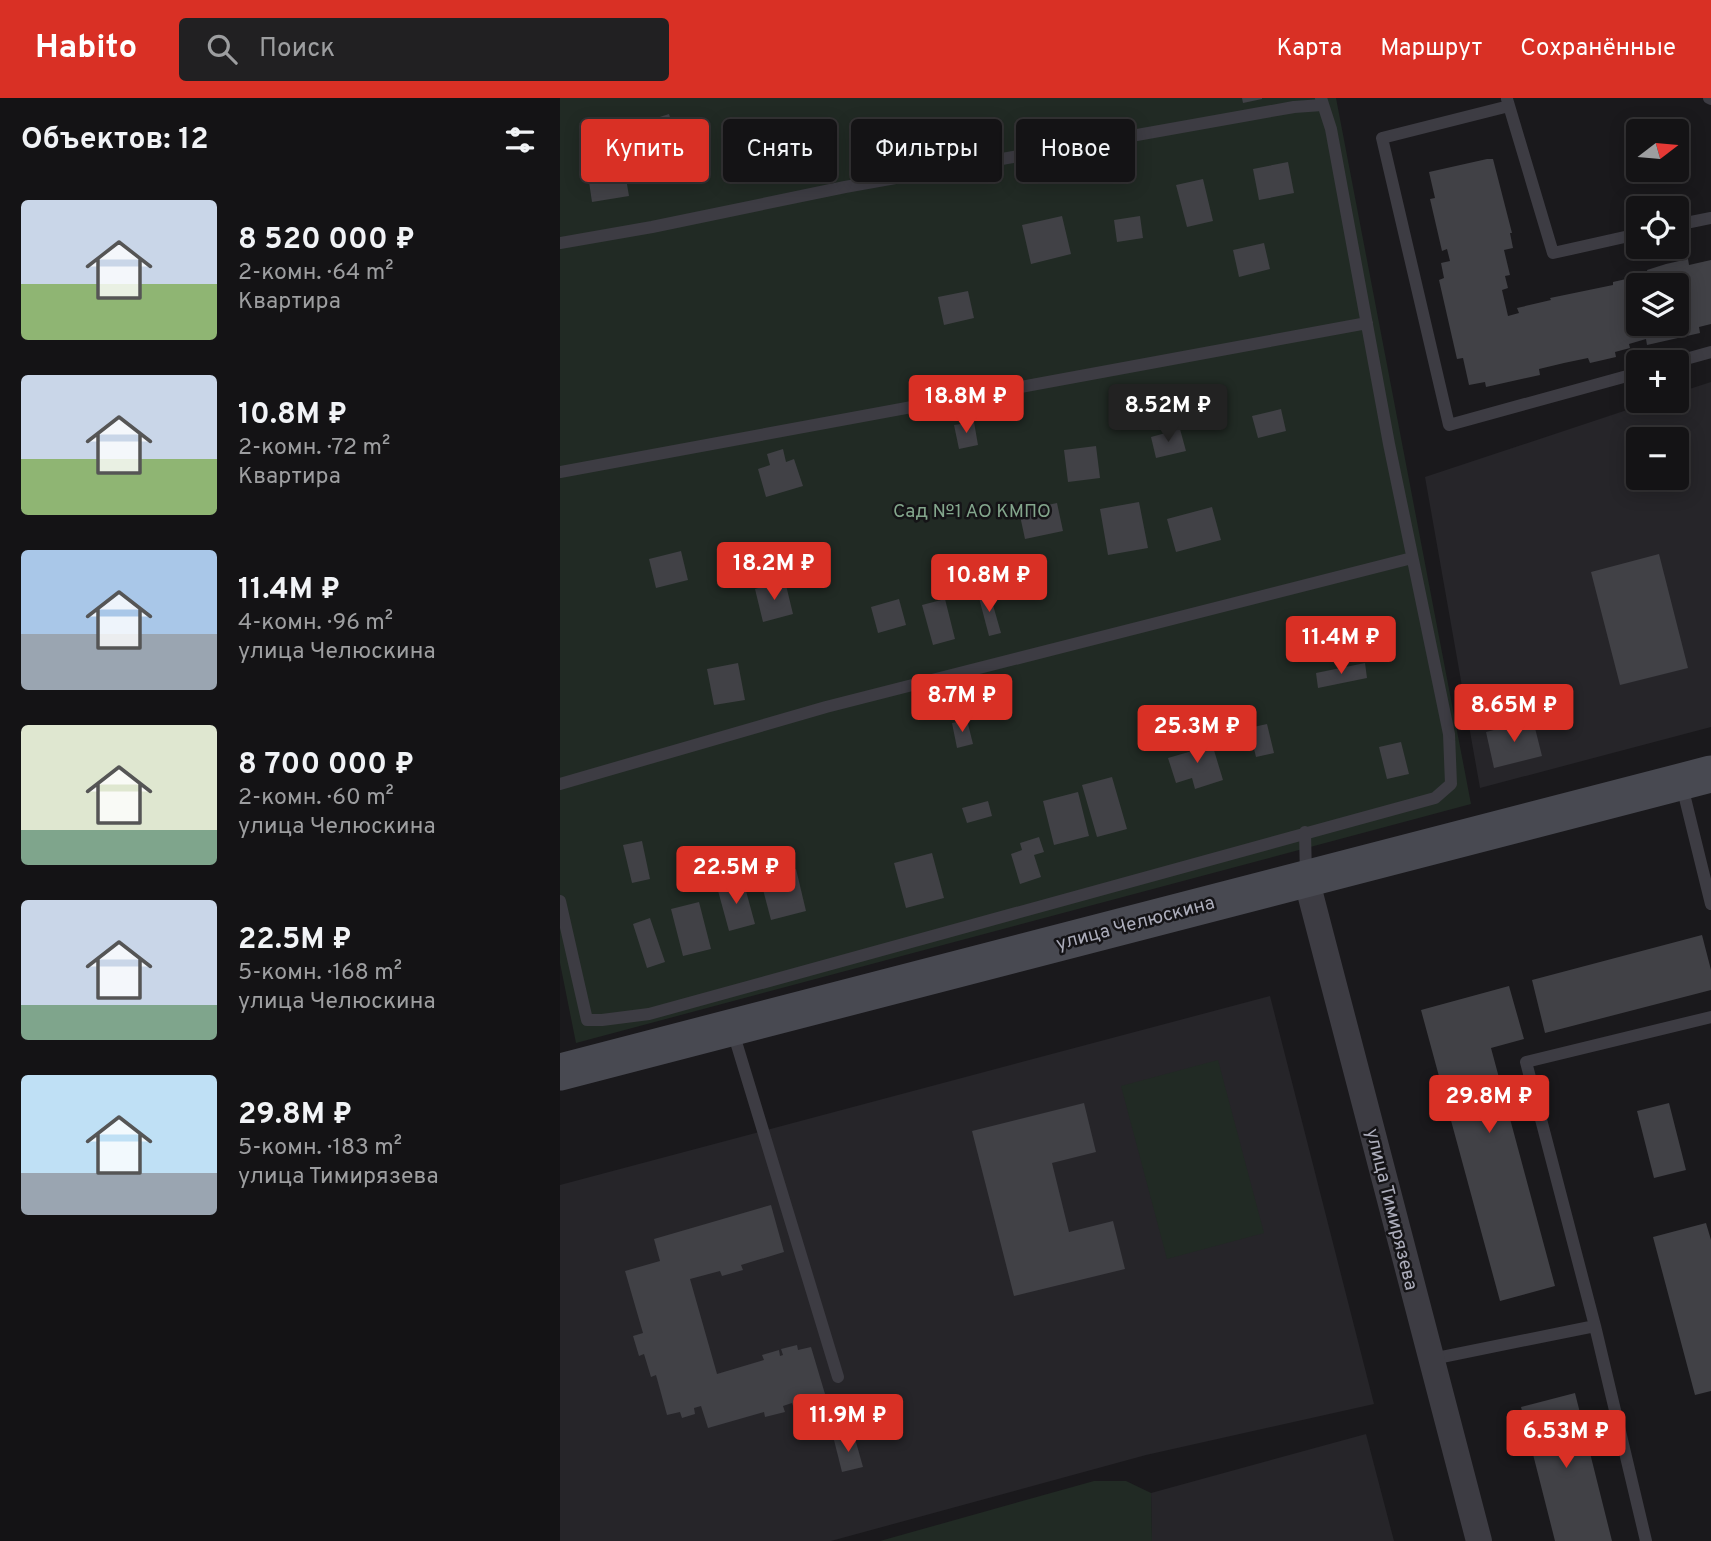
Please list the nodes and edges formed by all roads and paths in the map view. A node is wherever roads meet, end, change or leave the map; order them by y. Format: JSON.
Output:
{"nodes":[{"id":1,"x":1322,"y":101,"type":"edge"},
{"id":2,"x":1508,"y":102,"type":"edge"},
{"id":3,"x":1711,"y":218,"type":"edge"},
{"id":4,"x":1689,"y":222,"type":"edge"},
{"id":5,"x":1626,"y":237,"type":"edge"},
{"id":6,"x":560,"y":243,"type":"edge"},
{"id":7,"x":1367,"y":323,"type":"junction"},
{"id":8,"x":1711,"y":352,"type":"edge"},
{"id":9,"x":1689,"y":358,"type":"edge"},
{"id":10,"x":1626,"y":376,"type":"edge"},
{"id":11,"x":560,"y":471,"type":"edge"},
{"id":12,"x":1412,"y":558,"type":"junction"},
{"id":13,"x":1696,"y":778,"type":"edge"},
{"id":14,"x":560,"y":784,"type":"edge"},
{"id":15,"x":1305,"y":832,"type":"junction"},
{"id":16,"x":1306,"y":878,"type":"junction"},
{"id":17,"x":560,"y":901,"type":"edge"},
{"id":18,"x":1711,"y":904,"type":"edge"},
{"id":19,"x":1711,"y":1017,"type":"edge"},
{"id":20,"x":732,"y":1028,"type":"junction"},
{"id":21,"x":560,"y":1072,"type":"edge"},
{"id":22,"x":1595,"y":1326,"type":"junction"},
{"id":23,"x":1432,"y":1359,"type":"junction"},
{"id":24,"x":838,"y":1377,"type":"dead end"},
{"id":25,"x":1479,"y":1541,"type":"edge"},
{"id":26,"x":1646,"y":1541,"type":"edge"}],
"edges":[{"from":1,"to":6,"type":"lane"},
{"from":1,"to":7,"type":"lane"},
{"from":2,"to":5,"type":"lane"},
{"from":2,"to":10,"type":"lane"},
{"from":3,"to":4,"type":"lane"},
{"from":7,"to":11,"type":"lane"},
{"from":7,"to":12,"type":"lane"},
{"from":8,"to":9,"type":"lane"},
{"from":12,"to":14,"type":"lane"},
{"from":12,"to":15,"type":"lane"},
{"from":13,"to":16,"type":"main road","name":"улица Челюскина"},
{"from":13,"to":18,"type":"lane"},
{"from":15,"to":16,"type":"lane"},
{"from":15,"to":17,"type":"lane"},
{"from":16,"to":20,"type":"main road","name":"улица Челюскина"},
{"from":16,"to":23,"type":"street","name":"улица Тимирязева"},
{"from":19,"to":22,"type":"lane"},
{"from":20,"to":21,"type":"main road","name":"улица Челюскина"},
{"from":20,"to":24,"type":"lane"},
{"from":22,"to":23,"type":"lane"},
{"from":22,"to":26,"type":"lane"},
{"from":23,"to":25,"type":"street","name":"улица Тимирязева"}]}
